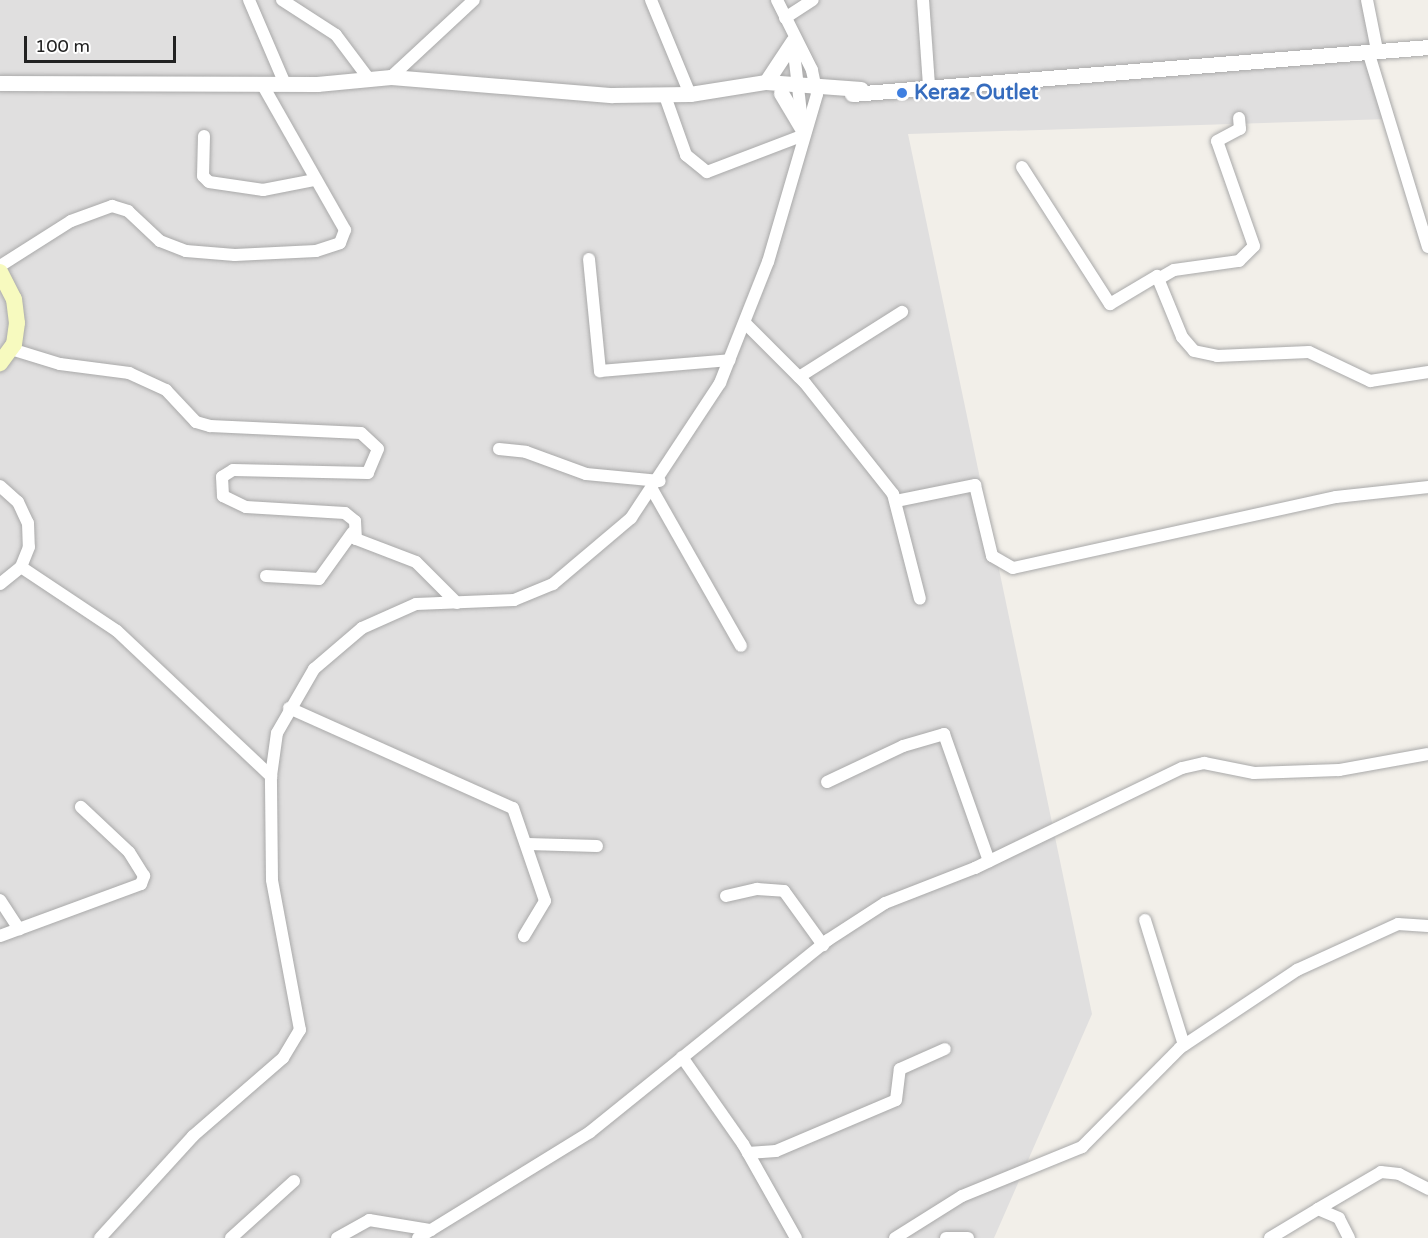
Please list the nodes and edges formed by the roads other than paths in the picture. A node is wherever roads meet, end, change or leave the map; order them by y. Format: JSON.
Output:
{"nodes":[{"id":1,"x":249,"y":0,"type":"edge"},
{"id":2,"x":282,"y":0,"type":"edge"},
{"id":3,"x":651,"y":0,"type":"edge"},
{"id":4,"x":777,"y":0,"type":"edge"},
{"id":5,"x":813,"y":0,"type":"edge"},
{"id":6,"x":923,"y":0,"type":"edge"},
{"id":7,"x":1367,"y":0,"type":"edge"},
{"id":8,"x":468,"y":2,"type":"edge"},
{"id":9,"x":785,"y":18,"type":"junction"},
{"id":10,"x":792,"y":37,"type":"junction"},
{"id":11,"x":1428,"y":47,"type":"edge"},
{"id":12,"x":1372,"y":50,"type":"junction"},
{"id":13,"x":391,"y":77,"type":"junction"},
{"id":14,"x":369,"y":79,"type":"junction"},
{"id":15,"x":0,"y":82,"type":"edge"},
{"id":16,"x":766,"y":82,"type":"junction"},
{"id":17,"x":262,"y":84,"type":"junction"},
{"id":18,"x":285,"y":84,"type":"junction"},
{"id":19,"x":929,"y":84,"type":"junction"},
{"id":20,"x":745,"y":88,"type":"junction"},
{"id":21,"x":809,"y":89,"type":"junction"},
{"id":22,"x":781,"y":93,"type":"junction"},
{"id":23,"x":690,"y":94,"type":"junction"},
{"id":24,"x":665,"y":96,"type":"junction"},
{"id":25,"x":1239,"y":118,"type":"dead end"},
{"id":26,"x":204,"y":136,"type":"dead end"},
{"id":27,"x":804,"y":137,"type":"junction"},
{"id":28,"x":1022,"y":167,"type":"dead end"},
{"id":29,"x":315,"y":180,"type":"junction"},
{"id":30,"x":1428,"y":247,"type":"edge"},
{"id":31,"x":589,"y":259,"type":"dead end"},
{"id":32,"x":0,"y":266,"type":"edge"},
{"id":33,"x":0,"y":272,"type":"edge"},
{"id":34,"x":1160,"y":278,"type":"junction"},
{"id":35,"x":902,"y":312,"type":"dead end"},
{"id":36,"x":746,"y":324,"type":"junction"},
{"id":37,"x":11,"y":349,"type":"junction"},
{"id":38,"x":730,"y":360,"type":"junction"},
{"id":39,"x":0,"y":363,"type":"edge"},
{"id":40,"x":1428,"y":372,"type":"edge"},
{"id":41,"x":799,"y":377,"type":"junction"},
{"id":42,"x":499,"y":449,"type":"dead end"},
{"id":43,"x":0,"y":486,"type":"edge"},
{"id":44,"x":656,"y":486,"type":"junction"},
{"id":45,"x":1428,"y":487,"type":"edge"},
{"id":46,"x":896,"y":501,"type":"junction"},
{"id":47,"x":352,"y":533,"type":"junction"},
{"id":48,"x":21,"y":567,"type":"junction"},
{"id":49,"x":266,"y":576,"type":"dead end"},
{"id":50,"x":0,"y":584,"type":"edge"},
{"id":51,"x":920,"y":599,"type":"dead end"},
{"id":52,"x":457,"y":603,"type":"junction"},
{"id":53,"x":741,"y":646,"type":"dead end"},
{"id":54,"x":289,"y":708,"type":"junction"},
{"id":55,"x":1428,"y":754,"type":"edge"},
{"id":56,"x":272,"y":776,"type":"junction"},
{"id":57,"x":827,"y":782,"type":"dead end"},
{"id":58,"x":81,"y":807,"type":"dead end"},
{"id":59,"x":528,"y":844,"type":"junction"},
{"id":60,"x":597,"y":846,"type":"dead end"},
{"id":61,"x":989,"y":861,"type":"junction"},
{"id":62,"x":726,"y":896,"type":"dead end"},
{"id":63,"x":0,"y":900,"type":"edge"},
{"id":64,"x":1145,"y":920,"type":"dead end"},
{"id":65,"x":1428,"y":926,"type":"edge"},
{"id":66,"x":19,"y":929,"type":"junction"},
{"id":67,"x":0,"y":936,"type":"edge"},
{"id":68,"x":524,"y":936,"type":"dead end"},
{"id":69,"x":822,"y":945,"type":"junction"},
{"id":70,"x":1184,"y":1045,"type":"junction"},
{"id":71,"x":945,"y":1049,"type":"dead end"},
{"id":72,"x":682,"y":1057,"type":"junction"},
{"id":73,"x":748,"y":1154,"type":"junction"},
{"id":74,"x":294,"y":1181,"type":"dead end"},
{"id":75,"x":1428,"y":1190,"type":"edge"},
{"id":76,"x":1318,"y":1209,"type":"junction"},
{"id":77,"x":431,"y":1230,"type":"junction"},
{"id":78,"x":100,"y":1238,"type":"edge"},
{"id":79,"x":231,"y":1238,"type":"edge"},
{"id":80,"x":337,"y":1238,"type":"edge"},
{"id":81,"x":418,"y":1238,"type":"edge"},
{"id":82,"x":796,"y":1238,"type":"edge"},
{"id":83,"x":895,"y":1238,"type":"edge"},
{"id":84,"x":946,"y":1238,"type":"edge"},
{"id":85,"x":968,"y":1238,"type":"edge"},
{"id":86,"x":1270,"y":1238,"type":"edge"},
{"id":87,"x":1349,"y":1238,"type":"edge"}],
"edges":[{"from":1,"to":18,"type":"street"},
{"from":2,"to":14,"type":"street"},
{"from":3,"to":23,"type":"street"},
{"from":4,"to":9,"type":"street"},
{"from":5,"to":9,"type":"street"},
{"from":6,"to":19,"type":"street"},
{"from":7,"to":12,"type":"street"},
{"from":8,"to":13,"type":"street"},
{"from":9,"to":10,"type":"street"},
{"from":10,"to":16,"type":"street"},
{"from":10,"to":21,"type":"street"},
{"from":11,"to":12,"type":"street"},
{"from":12,"to":19,"type":"street"},
{"from":12,"to":30,"type":"street"},
{"from":13,"to":14,"type":"street"},
{"from":13,"to":24,"type":"street"},
{"from":14,"to":18,"type":"street"},
{"from":15,"to":17,"type":"street"},
{"from":16,"to":20,"type":"street"},
{"from":16,"to":21,"type":"street"},
{"from":17,"to":18,"type":"street"},
{"from":17,"to":29,"type":"street"},
{"from":19,"to":21,"type":"street"},
{"from":20,"to":22,"type":"street"},
{"from":20,"to":23,"type":"street"},
{"from":21,"to":22,"type":"street"},
{"from":21,"to":27,"type":"street"},
{"from":22,"to":27,"type":"street"},
{"from":23,"to":24,"type":"street"},
{"from":24,"to":27,"type":"street"},
{"from":25,"to":34,"type":"street"},
{"from":26,"to":29,"type":"street"},
{"from":27,"to":36,"type":"street"},
{"from":28,"to":34,"type":"street"},
{"from":29,"to":32,"type":"street"},
{"from":31,"to":38,"type":"street"},
{"from":33,"to":37,"type":"main road"},
{"from":34,"to":40,"type":"street"},
{"from":35,"to":41,"type":"street"},
{"from":36,"to":38,"type":"street"},
{"from":36,"to":41,"type":"street"},
{"from":37,"to":39,"type":"main road"},
{"from":37,"to":47,"type":"street"},
{"from":38,"to":44,"type":"street"},
{"from":41,"to":46,"type":"street"},
{"from":42,"to":44,"type":"street"},
{"from":43,"to":48,"type":"street"},
{"from":44,"to":52,"type":"street"},
{"from":44,"to":53,"type":"street"},
{"from":45,"to":46,"type":"street"},
{"from":46,"to":51,"type":"street"},
{"from":47,"to":49,"type":"street"},
{"from":47,"to":52,"type":"street"},
{"from":48,"to":50,"type":"street"},
{"from":48,"to":56,"type":"street"},
{"from":52,"to":54,"type":"street"},
{"from":54,"to":56,"type":"street"},
{"from":54,"to":59,"type":"street"},
{"from":55,"to":61,"type":"street"},
{"from":56,"to":78,"type":"street"},
{"from":57,"to":61,"type":"street"},
{"from":58,"to":66,"type":"street"},
{"from":59,"to":60,"type":"street"},
{"from":59,"to":68,"type":"street"},
{"from":61,"to":69,"type":"street"},
{"from":62,"to":69,"type":"street"},
{"from":63,"to":66,"type":"street"},
{"from":64,"to":70,"type":"street"},
{"from":65,"to":70,"type":"street"},
{"from":66,"to":67,"type":"street"},
{"from":69,"to":72,"type":"street"},
{"from":70,"to":83,"type":"street"},
{"from":71,"to":73,"type":"street"},
{"from":72,"to":73,"type":"street"},
{"from":72,"to":77,"type":"street"},
{"from":73,"to":82,"type":"street"},
{"from":74,"to":79,"type":"street"},
{"from":75,"to":76,"type":"street"},
{"from":76,"to":86,"type":"street"},
{"from":76,"to":87,"type":"street"},
{"from":77,"to":80,"type":"street"},
{"from":77,"to":81,"type":"street"},
{"from":84,"to":85,"type":"street"}]}
